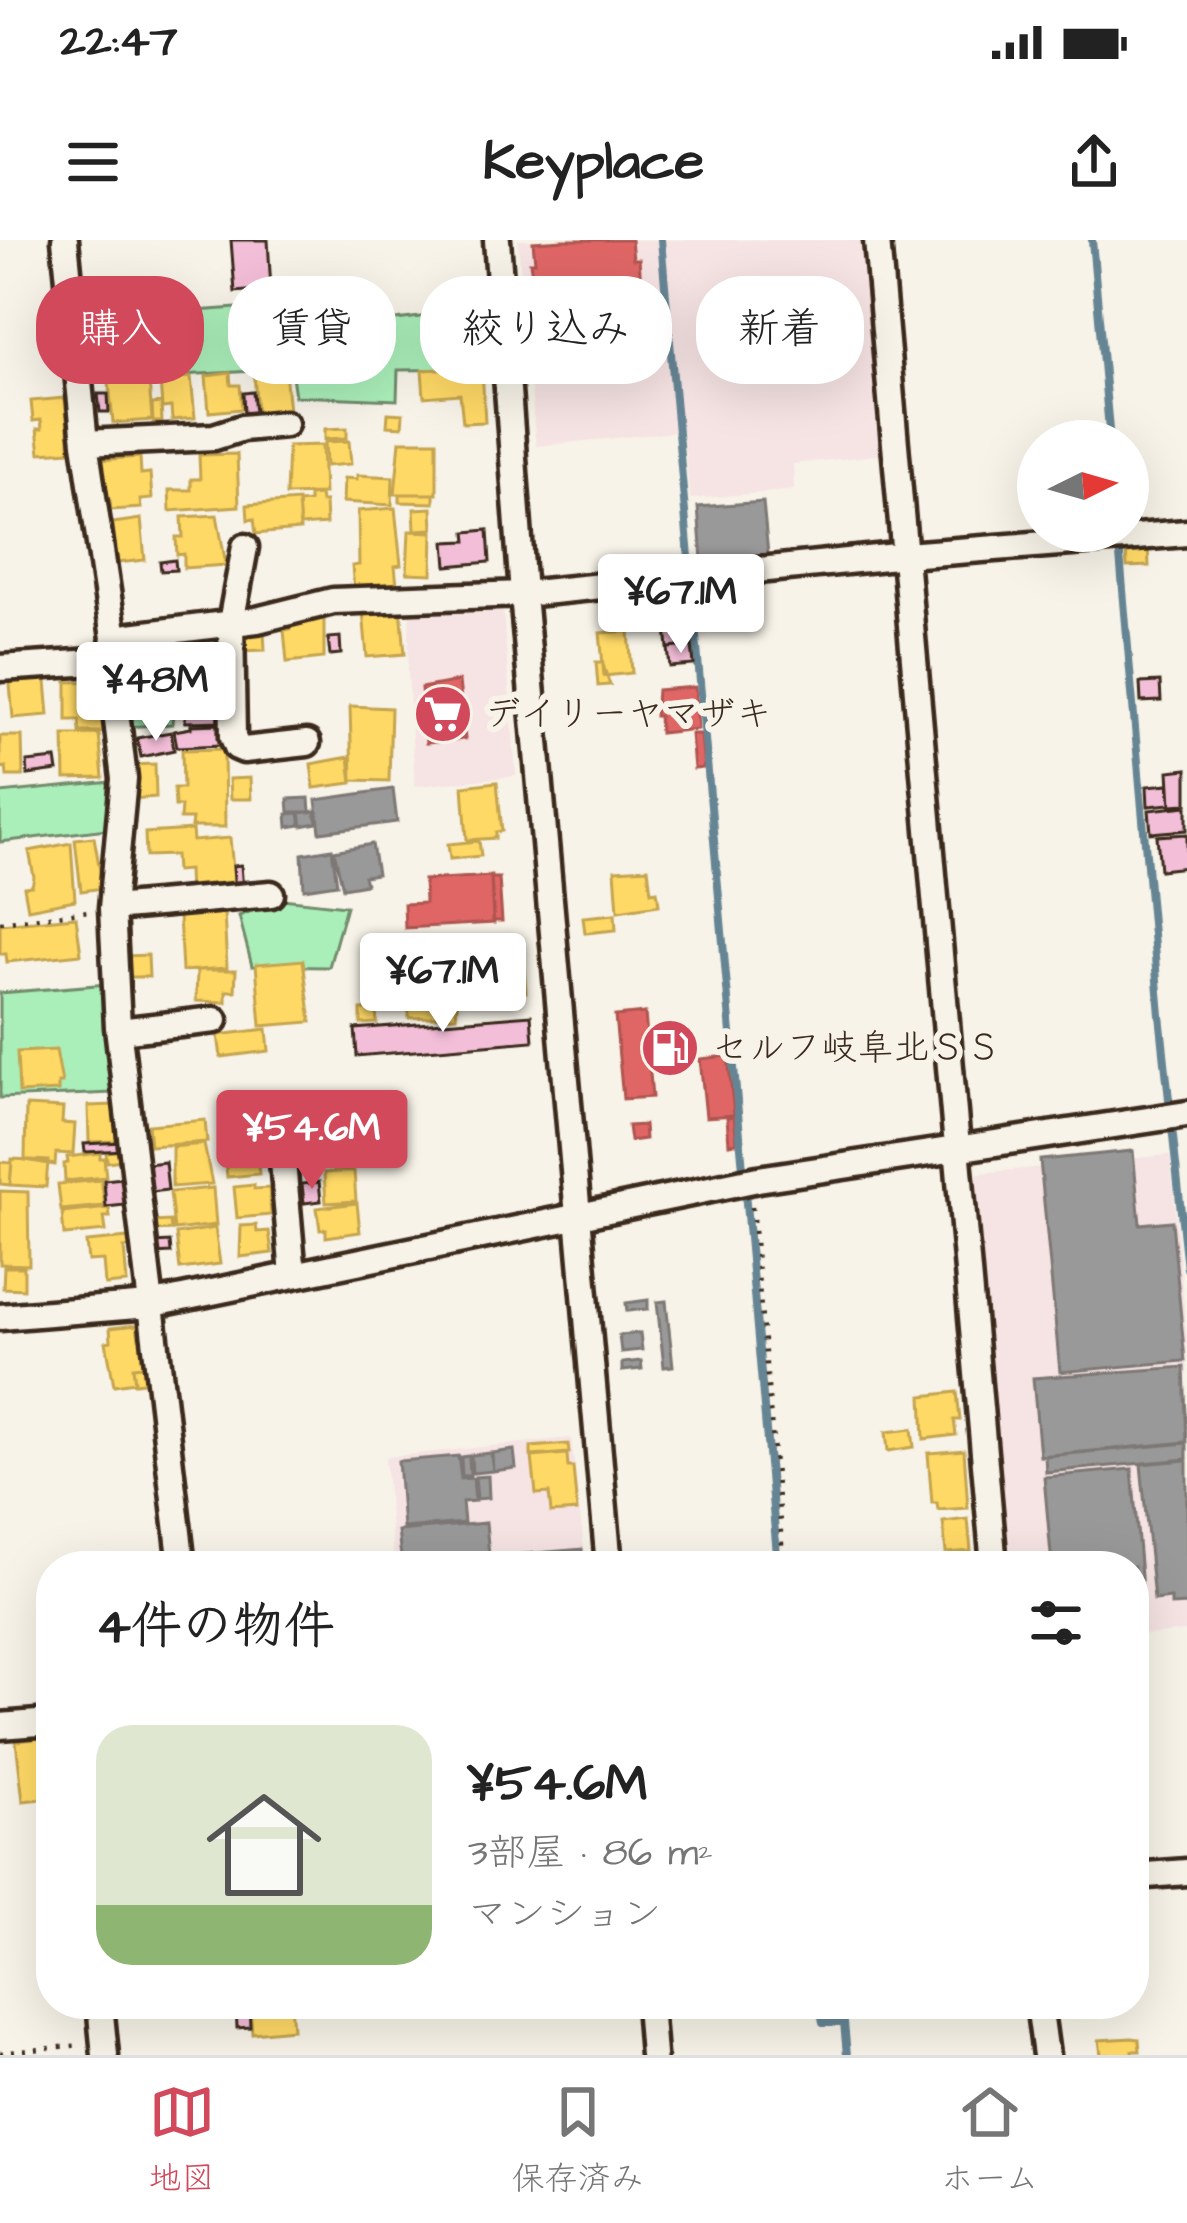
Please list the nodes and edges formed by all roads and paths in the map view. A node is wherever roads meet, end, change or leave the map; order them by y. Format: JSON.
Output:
{"nodes":[{"id":1,"x":64,"y":240,"type":"edge"},
{"id":2,"x":496,"y":240,"type":"edge"},
{"id":3,"x":877,"y":240,"type":"edge"},
{"id":4,"x":285,"y":424,"type":"dead end"},
{"id":5,"x":85,"y":443,"type":"junction"},
{"id":6,"x":1187,"y":533,"type":"edge"},
{"id":7,"x":245,"y":547,"type":"dead end"},
{"id":8,"x":906,"y":555,"type":"junction"},
{"id":9,"x":524,"y":594,"type":"junction"},
{"id":10,"x":231,"y":623,"type":"junction"},
{"id":11,"x":112,"y":650,"type":"junction"},
{"id":12,"x":0,"y":668,"type":"edge"},
{"id":13,"x":307,"y":743,"type":"dead end"},
{"id":14,"x":271,"y":893,"type":"dead end"},
{"id":15,"x":112,"y":908,"type":"junction"},
{"id":16,"x":0,"y":922,"type":"edge"},
{"id":17,"x":215,"y":1020,"type":"dead end"},
{"id":18,"x":119,"y":1031,"type":"junction"},
{"id":19,"x":1187,"y":1114,"type":"edge"},
{"id":20,"x":282,"y":1150,"type":"dead end"},
{"id":21,"x":956,"y":1150,"type":"junction"},
{"id":22,"x":749,"y":1181,"type":"junction"},
{"id":23,"x":577,"y":1215,"type":"junction"},
{"id":24,"x":293,"y":1275,"type":"junction"},
{"id":25,"x":149,"y":1305,"type":"junction"},
{"id":26,"x":0,"y":1317,"type":"edge"},
{"id":27,"x":180,"y":1551,"type":"edge"},
{"id":28,"x":608,"y":1551,"type":"edge"},
{"id":29,"x":783,"y":1551,"type":"edge"},
{"id":30,"x":993,"y":1551,"type":"edge"},
{"id":31,"x":36,"y":1723,"type":"edge"},
{"id":32,"x":0,"y":1726,"type":"edge"},
{"id":33,"x":1187,"y":1872,"type":"edge"},
{"id":34,"x":1149,"y":1875,"type":"edge"},
{"id":35,"x":102,"y":2019,"type":"edge"},
{"id":36,"x":650,"y":2019,"type":"edge"},
{"id":37,"x":1041,"y":2019,"type":"edge"},
{"id":38,"x":105,"y":2049,"type":"edge"},
{"id":39,"x":0,"y":2053,"type":"edge"},
{"id":40,"x":653,"y":2055,"type":"edge"},
{"id":41,"x":1046,"y":2055,"type":"edge"}],
"edges":[{"from":1,"to":5,"type":"street"},
{"from":2,"to":9,"type":"street"},
{"from":3,"to":8,"type":"street"},
{"from":4,"to":5,"type":"street"},
{"from":5,"to":11,"type":"street"},
{"from":6,"to":8,"type":"street"},
{"from":7,"to":10,"type":"street"},
{"from":8,"to":9,"type":"street"},
{"from":8,"to":21,"type":"street"},
{"from":9,"to":10,"type":"street"},
{"from":9,"to":23,"type":"street"},
{"from":10,"to":11,"type":"street"},
{"from":10,"to":13,"type":"street"},
{"from":11,"to":12,"type":"street"},
{"from":11,"to":15,"type":"street"},
{"from":14,"to":15,"type":"street"},
{"from":15,"to":16,"type":"path"},
{"from":15,"to":18,"type":"street"},
{"from":17,"to":18,"type":"street"},
{"from":18,"to":25,"type":"street"},
{"from":19,"to":21,"type":"street"},
{"from":20,"to":24,"type":"street"},
{"from":21,"to":22,"type":"street"},
{"from":21,"to":30,"type":"street"},
{"from":22,"to":23,"type":"street"},
{"from":22,"to":29,"type":"path"},
{"from":23,"to":24,"type":"street"},
{"from":23,"to":28,"type":"street"},
{"from":24,"to":25,"type":"street"},
{"from":25,"to":26,"type":"street"},
{"from":25,"to":27,"type":"street"},
{"from":31,"to":32,"type":"street"},
{"from":33,"to":34,"type":"street"},
{"from":35,"to":38,"type":"street"},
{"from":36,"to":40,"type":"street"},
{"from":37,"to":41,"type":"street"},
{"from":38,"to":39,"type":"path"}]}
